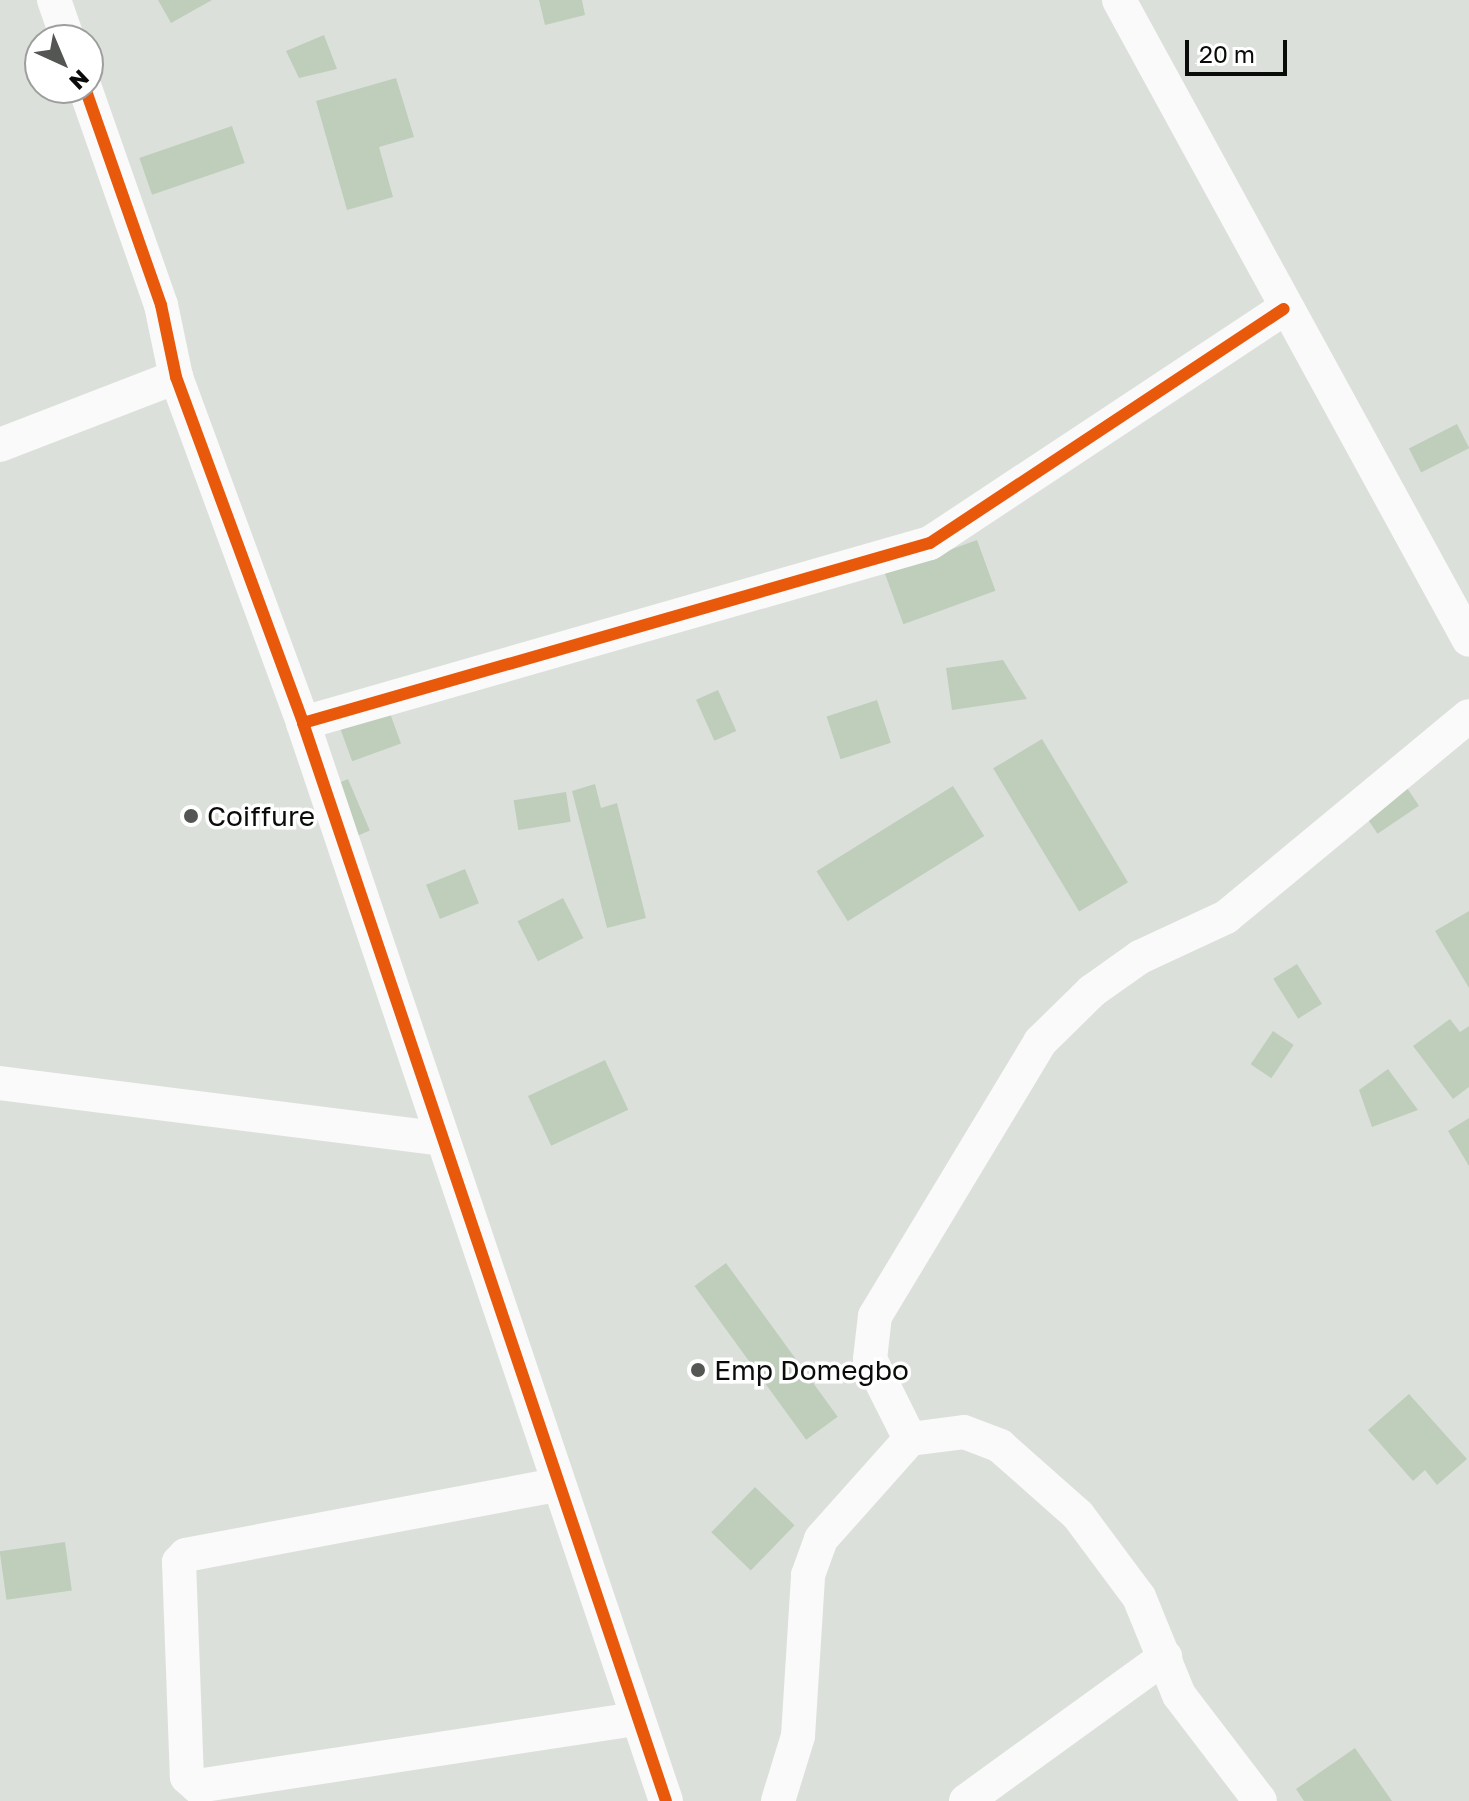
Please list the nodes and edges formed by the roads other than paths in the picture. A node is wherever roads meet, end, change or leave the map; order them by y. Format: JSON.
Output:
{"nodes":[{"id":1,"x":54,"y":0,"type":"edge"},
{"id":2,"x":1119,"y":0,"type":"edge"},
{"id":3,"x":62,"y":24,"type":"edge"},
{"id":4,"x":91,"y":104,"type":"edge"},
{"id":5,"x":1284,"y":309,"type":"junction"},
{"id":6,"x":176,"y":377,"type":"junction"},
{"id":7,"x":0,"y":445,"type":"edge"},
{"id":8,"x":1469,"y":640,"type":"edge"},
{"id":9,"x":1469,"y":716,"type":"edge"},
{"id":10,"x":303,"y":723,"type":"junction"},
{"id":11,"x":0,"y":1083,"type":"edge"},
{"id":12,"x":442,"y":1139,"type":"junction"},
{"id":13,"x":910,"y":1439,"type":"junction"},
{"id":14,"x":556,"y":1485,"type":"junction"},
{"id":15,"x":1165,"y":1657,"type":"junction"},
{"id":16,"x":637,"y":1719,"type":"junction"},
{"id":17,"x":666,"y":1801,"type":"edge"},
{"id":18,"x":778,"y":1801,"type":"edge"},
{"id":19,"x":966,"y":1801,"type":"edge"},
{"id":20,"x":1260,"y":1801,"type":"edge"}],
"edges":[{"from":1,"to":3,"type":"street"},
{"from":2,"to":5,"type":"street"},
{"from":4,"to":6,"type":"street"},
{"from":5,"to":8,"type":"street"},
{"from":5,"to":10,"type":"street"},
{"from":6,"to":7,"type":"street"},
{"from":6,"to":10,"type":"street"},
{"from":9,"to":13,"type":"street"},
{"from":10,"to":12,"type":"street"},
{"from":11,"to":12,"type":"street"},
{"from":12,"to":14,"type":"street"},
{"from":13,"to":15,"type":"street"},
{"from":13,"to":18,"type":"street"},
{"from":14,"to":16,"type":"street"},
{"from":14,"to":16,"type":"street"},
{"from":15,"to":19,"type":"street"},
{"from":15,"to":20,"type":"street"},
{"from":16,"to":17,"type":"street"}]}
